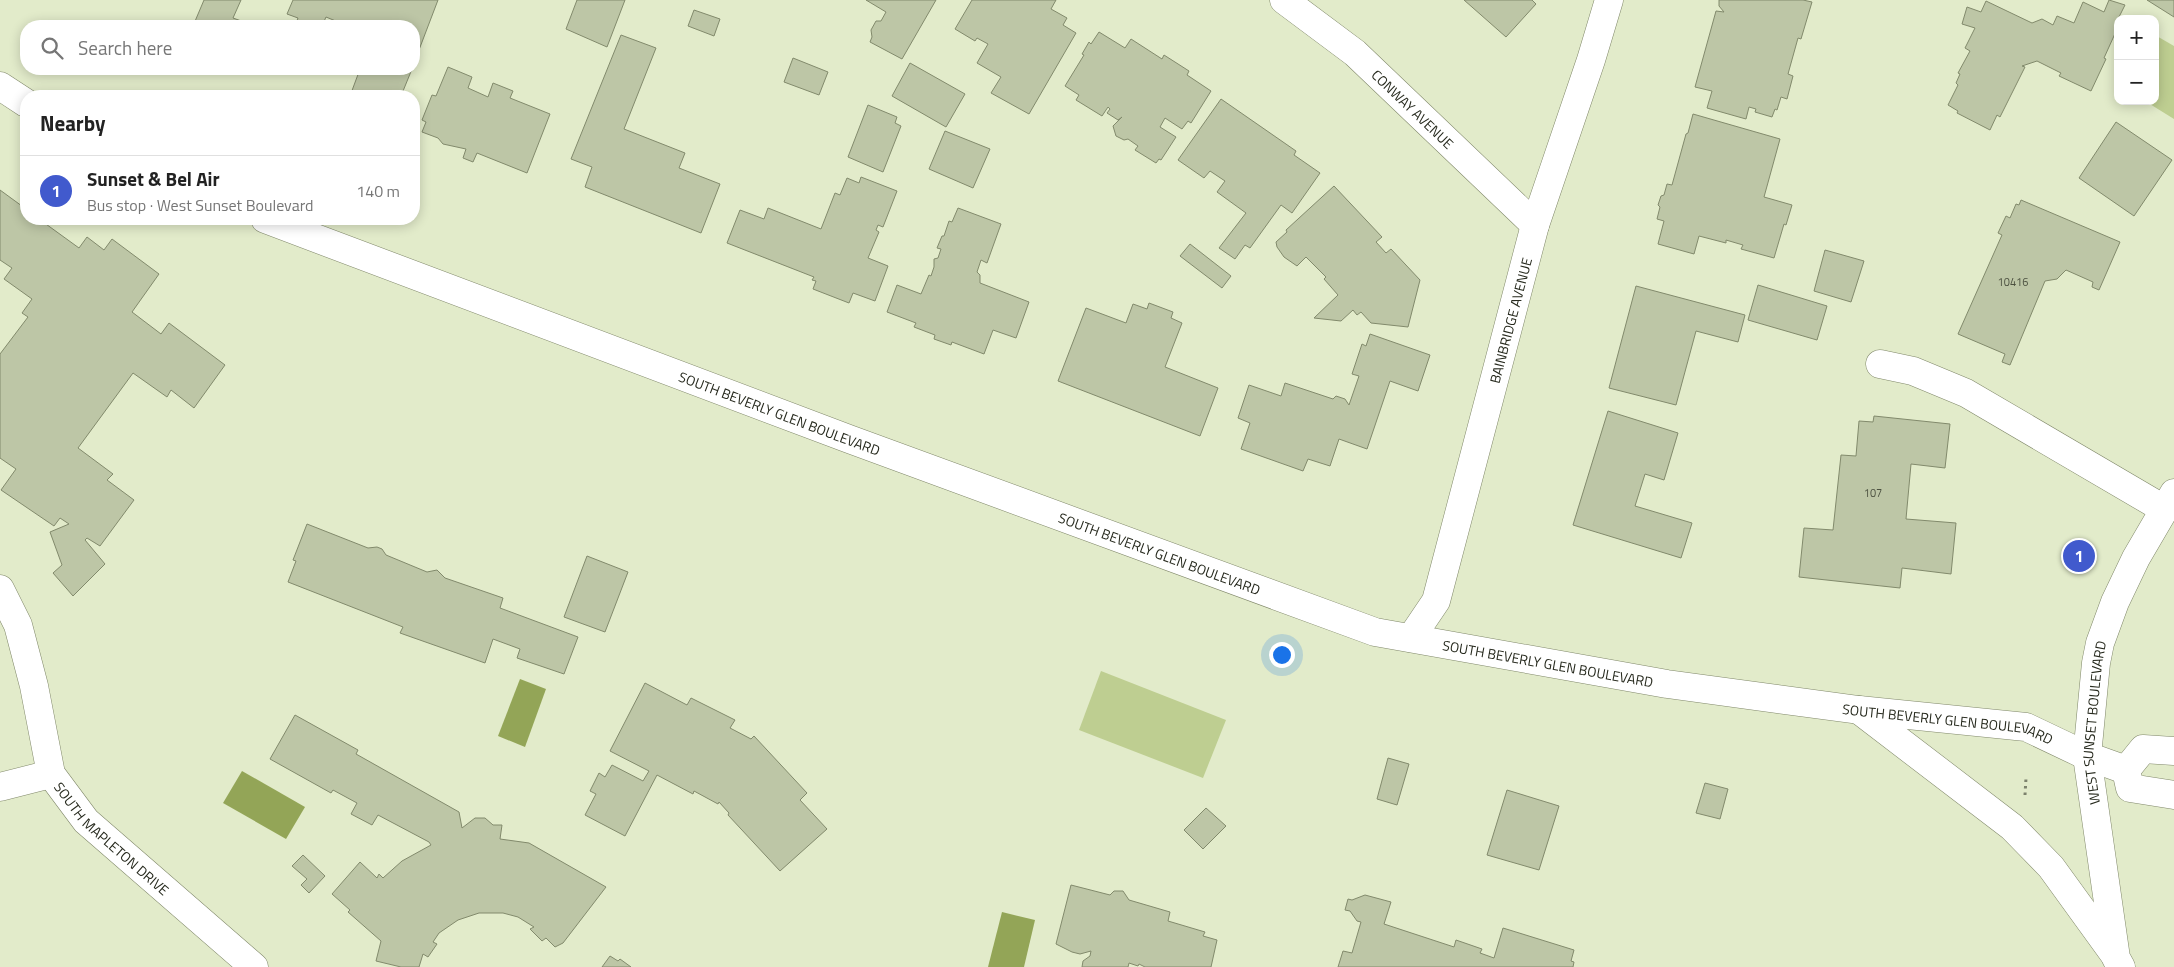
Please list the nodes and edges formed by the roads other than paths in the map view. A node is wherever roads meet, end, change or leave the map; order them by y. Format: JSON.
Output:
{"nodes":[{"id":1,"x":1284,"y":0,"type":"edge"},
{"id":2,"x":1609,"y":0,"type":"edge"},
{"id":3,"x":0,"y":86,"type":"edge"},
{"id":4,"x":20,"y":99,"type":"edge"},
{"id":5,"x":281,"y":225,"type":"edge"},
{"id":6,"x":1535,"y":225,"type":"junction"},
{"id":7,"x":1880,"y":364,"type":"dead end"},
{"id":8,"x":2169,"y":501,"type":"edge"},
{"id":9,"x":0,"y":589,"type":"edge"},
{"id":10,"x":1411,"y":638,"type":"junction"},
{"id":11,"x":1858,"y":710,"type":"junction"},
{"id":12,"x":2174,"y":751,"type":"edge"},
{"id":13,"x":2087,"y":756,"type":"junction"},
{"id":14,"x":2126,"y":770,"type":"junction"},
{"id":15,"x":51,"y":774,"type":"junction"},
{"id":16,"x":0,"y":788,"type":"edge"},
{"id":17,"x":2174,"y":795,"type":"edge"},
{"id":18,"x":2118,"y":962,"type":"edge"},
{"id":19,"x":254,"y":967,"type":"edge"}],
"edges":[{"from":1,"to":6,"type":"main road","name":"CONWAY AVENUE"},
{"from":2,"to":6,"type":"main road","name":"BAINBRIDGE AVENUE"},
{"from":3,"to":4,"type":"main road"},
{"from":5,"to":10,"type":"main road","name":"SOUTH BEVERLY GLEN BOULEVARD"},
{"from":6,"to":10,"type":"main road","name":"BAINBRIDGE AVENUE"},
{"from":7,"to":8,"type":"main road"},
{"from":8,"to":13,"type":"main road","name":"WEST SUNSET BOULEVARD"},
{"from":9,"to":15,"type":"main road","name":"SOUTH MAPLETON DRIVE"},
{"from":10,"to":11,"type":"main road","name":"SOUTH BEVERLY GLEN BOULEVARD"},
{"from":11,"to":13,"type":"main road","name":"SOUTH BEVERLY GLEN BOULEVARD"},
{"from":11,"to":18,"type":"main road"},
{"from":12,"to":14,"type":"main road"},
{"from":13,"to":14,"type":"main road","name":"SOUTH BEVERLY GLEN BOULEVARD"},
{"from":13,"to":18,"type":"main road","name":"WEST SUNSET BOULEVARD"},
{"from":14,"to":17,"type":"main road"},
{"from":15,"to":16,"type":"main road"},
{"from":15,"to":19,"type":"main road","name":"SOUTH MAPLETON DRIVE"}]}
